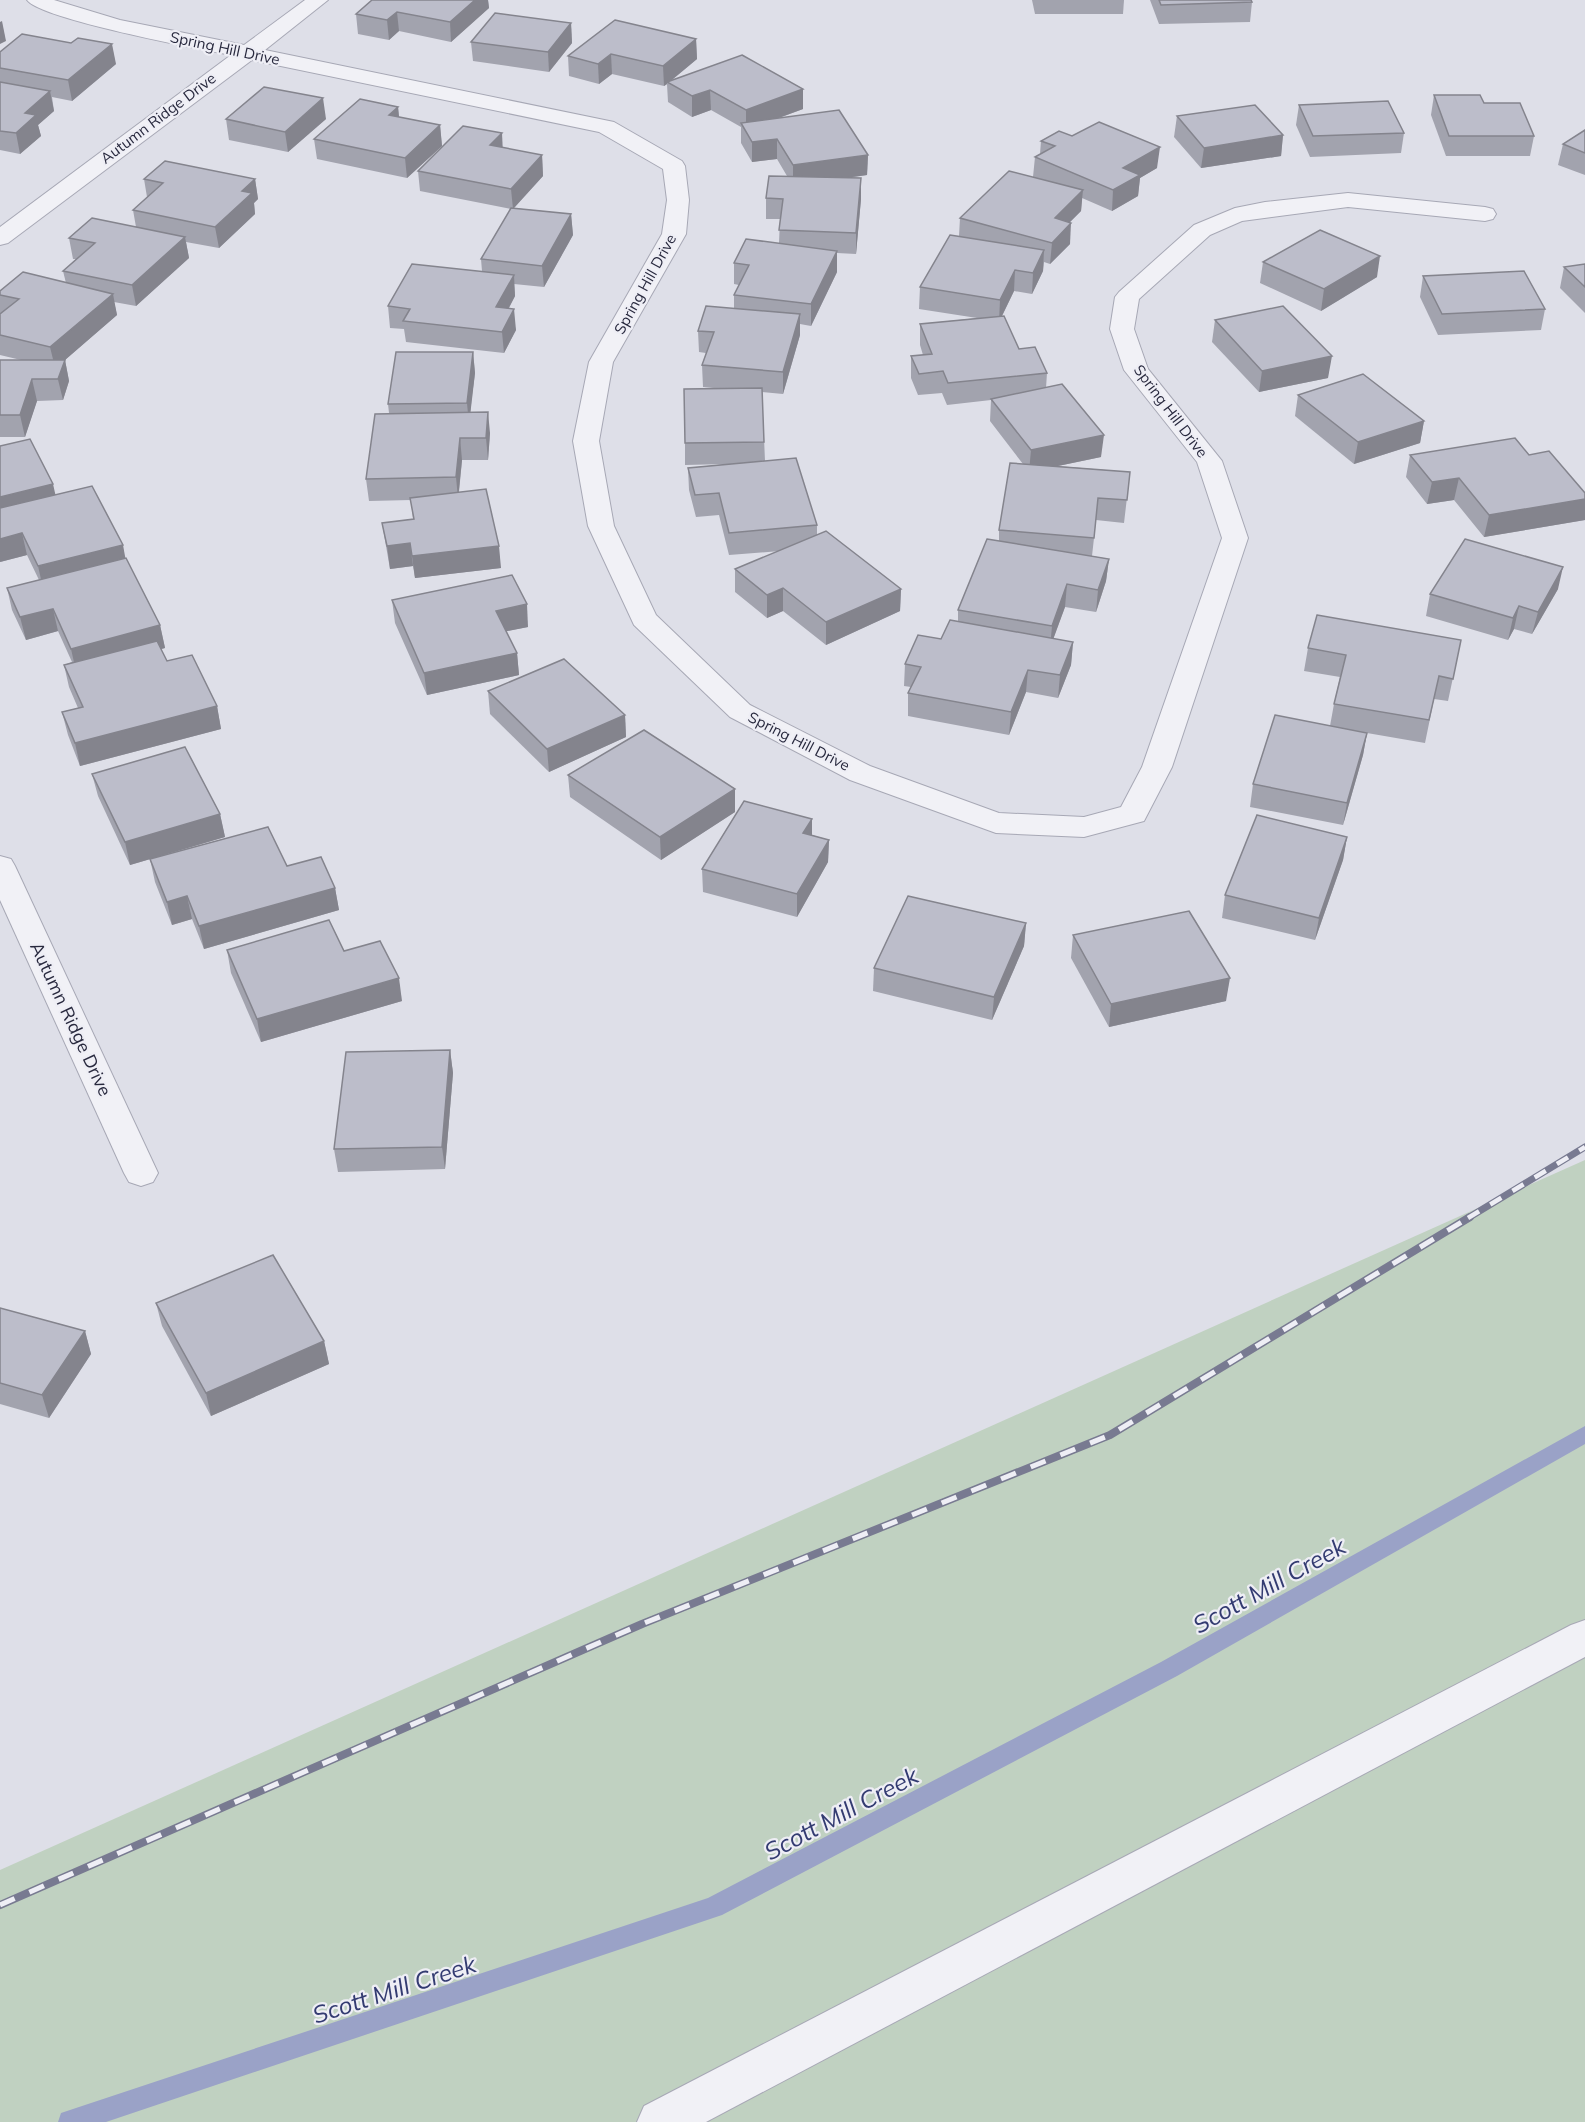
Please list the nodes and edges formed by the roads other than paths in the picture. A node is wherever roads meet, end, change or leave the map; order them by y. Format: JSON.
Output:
{"nodes":[{"id":1,"x":37,"y":0,"type":"edge"},
{"id":2,"x":318,"y":0,"type":"edge"},
{"id":3,"x":246,"y":52,"type":"junction"},
{"id":4,"x":1485,"y":214,"type":"dead end"},
{"id":5,"x":0,"y":238,"type":"edge"},
{"id":6,"x":0,"y":866,"type":"edge"},
{"id":7,"x":141,"y":1173,"type":"dead end"},
{"id":8,"x":1585,"y":1637,"type":"edge"},
{"id":9,"x":660,"y":2122,"type":"edge"}],
"edges":[{"from":1,"to":3,"type":"street","name":"Spring Hill Drive"},
{"from":2,"to":3,"type":"street","name":"Autumn Ridge Drive"},
{"from":3,"to":4,"type":"street","name":"Spring Hill Drive"},
{"from":3,"to":5,"type":"street","name":"Autumn Ridge Drive"},
{"from":6,"to":7,"type":"street","name":"Autumn Ridge Drive"},
{"from":8,"to":9,"type":"street"}]}
